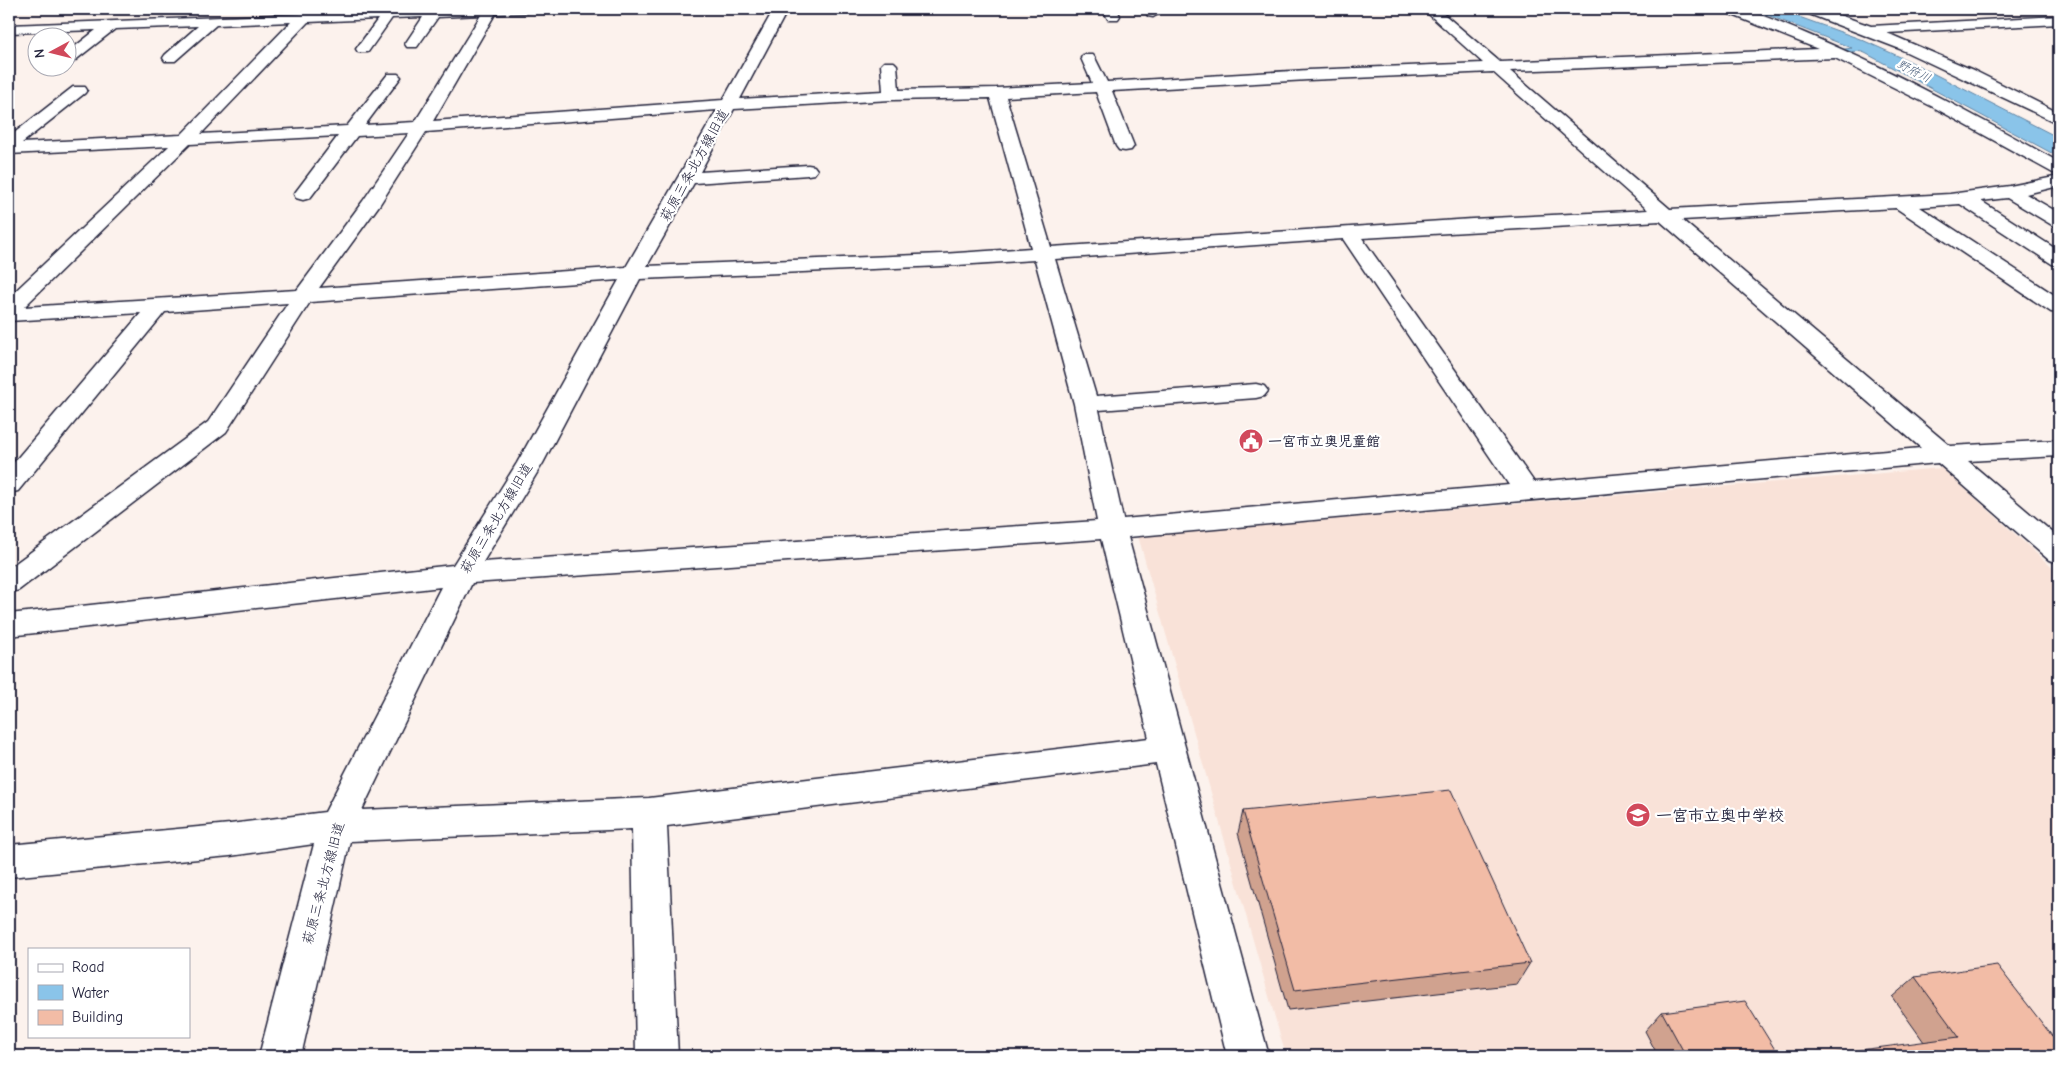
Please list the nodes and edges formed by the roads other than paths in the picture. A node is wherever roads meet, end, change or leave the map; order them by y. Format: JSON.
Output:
{"nodes":[{"id":1,"x":525,"y":9,"type":"edge"},
{"id":2,"x":781,"y":9,"type":"edge"},
{"id":3,"x":1430,"y":9,"type":"edge"},
{"id":4,"x":1730,"y":9,"type":"edge"},
{"id":5,"x":1809,"y":9,"type":"edge"},
{"id":6,"x":2019,"y":9,"type":"edge"},
{"id":7,"x":435,"y":10,"type":"edge"},
{"id":8,"x":491,"y":10,"type":"edge"},
{"id":9,"x":390,"y":11,"type":"edge"},
{"id":10,"x":308,"y":13,"type":"edge"},
{"id":11,"x":2059,"y":20,"type":"edge"},
{"id":12,"x":212,"y":21,"type":"junction"},
{"id":13,"x":2042,"y":21,"type":"junction"},
{"id":14,"x":111,"y":25,"type":"junction"},
{"id":15,"x":1861,"y":30,"type":"junction"},
{"id":16,"x":11,"y":31,"type":"edge"},
{"id":17,"x":2059,"y":31,"type":"edge"},
{"id":18,"x":1806,"y":38,"type":"junction"},
{"id":19,"x":412,"y":44,"type":"dead end"},
{"id":20,"x":363,"y":49,"type":"dead end"},
{"id":21,"x":78,"y":51,"type":"edge"},
{"id":22,"x":1838,"y":53,"type":"junction"},
{"id":23,"x":170,"y":58,"type":"dead end"},
{"id":24,"x":1088,"y":58,"type":"dead end"},
{"id":25,"x":889,"y":65,"type":"dead end"},
{"id":26,"x":1497,"y":68,"type":"junction"},
{"id":27,"x":393,"y":77,"type":"dead end"},
{"id":28,"x":1102,"y":87,"type":"junction"},
{"id":29,"x":78,"y":90,"type":"dead end"},
{"id":30,"x":997,"y":93,"type":"junction"},
{"id":31,"x":891,"y":95,"type":"junction"},
{"id":32,"x":729,"y":104,"type":"junction"},
{"id":33,"x":2059,"y":119,"type":"edge"},
{"id":34,"x":421,"y":127,"type":"junction"},
{"id":35,"x":352,"y":131,"type":"junction"},
{"id":36,"x":185,"y":140,"type":"junction"},
{"id":37,"x":9,"y":145,"type":"edge"},
{"id":38,"x":1125,"y":146,"type":"dead end"},
{"id":39,"x":9,"y":149,"type":"edge"},
{"id":40,"x":2059,"y":169,"type":"edge"},
{"id":41,"x":808,"y":170,"type":"dead end"},
{"id":42,"x":688,"y":178,"type":"junction"},
{"id":43,"x":2059,"y":181,"type":"edge"},
{"id":44,"x":2010,"y":192,"type":"junction"},
{"id":45,"x":303,"y":194,"type":"dead end"},
{"id":46,"x":1963,"y":198,"type":"junction"},
{"id":47,"x":1900,"y":202,"type":"junction"},
{"id":48,"x":1664,"y":214,"type":"junction"},
{"id":49,"x":2059,"y":221,"type":"edge"},
{"id":50,"x":1350,"y":233,"type":"junction"},
{"id":51,"x":1042,"y":252,"type":"junction"},
{"id":52,"x":2059,"y":260,"type":"edge"},
{"id":53,"x":633,"y":272,"type":"junction"},
{"id":54,"x":304,"y":295,"type":"junction"},
{"id":55,"x":158,"y":306,"type":"junction"},
{"id":56,"x":2059,"y":307,"type":"edge"},
{"id":57,"x":9,"y":309,"type":"edge"},
{"id":58,"x":9,"y":314,"type":"edge"},
{"id":59,"x":1256,"y":391,"type":"dead end"},
{"id":60,"x":1086,"y":404,"type":"junction"},
{"id":61,"x":1945,"y":454,"type":"junction"},
{"id":62,"x":2053,"y":454,"type":"edge"},
{"id":63,"x":9,"y":485,"type":"edge"},
{"id":64,"x":1527,"y":492,"type":"junction"},
{"id":65,"x":1112,"y":529,"type":"junction"},
{"id":66,"x":2059,"y":553,"type":"edge"},
{"id":67,"x":462,"y":574,"type":"junction"},
{"id":68,"x":9,"y":583,"type":"edge"},
{"id":69,"x":9,"y":626,"type":"edge"},
{"id":70,"x":1169,"y":749,"type":"junction"},
{"id":71,"x":649,"y":813,"type":"junction"},
{"id":72,"x":336,"y":826,"type":"junction"},
{"id":73,"x":9,"y":860,"type":"edge"},
{"id":74,"x":280,"y":1056,"type":"edge"},
{"id":75,"x":658,"y":1056,"type":"edge"},
{"id":76,"x":1248,"y":1056,"type":"edge"}],
"edges":[{"from":1,"to":8,"type":"street"},
{"from":2,"to":32,"type":"street","name":"萩原三条北方線旧道"},
{"from":3,"to":26,"type":"street"},
{"from":4,"to":18,"type":"street"},
{"from":5,"to":15,"type":"street"},
{"from":6,"to":13,"type":"street"},
{"from":7,"to":8,"type":"street"},
{"from":7,"to":9,"type":"street"},
{"from":7,"to":19,"type":"street"},
{"from":8,"to":34,"type":"street"},
{"from":9,"to":10,"type":"street"},
{"from":9,"to":20,"type":"street"},
{"from":10,"to":12,"type":"street"},
{"from":10,"to":36,"type":"street"},
{"from":11,"to":13,"type":"street"},
{"from":12,"to":14,"type":"street"},
{"from":12,"to":23,"type":"street"},
{"from":13,"to":15,"type":"street"},
{"from":13,"to":17,"type":"street"},
{"from":14,"to":16,"type":"street"},
{"from":14,"to":21,"type":"street"},
{"from":15,"to":18,"type":"street"},
{"from":15,"to":33,"type":"street"},
{"from":18,"to":22,"type":"street"},
{"from":22,"to":26,"type":"street"},
{"from":22,"to":40,"type":"street"},
{"from":24,"to":28,"type":"street"},
{"from":25,"to":31,"type":"street"},
{"from":26,"to":28,"type":"street"},
{"from":26,"to":48,"type":"street"},
{"from":27,"to":35,"type":"street"},
{"from":28,"to":30,"type":"street"},
{"from":28,"to":38,"type":"street"},
{"from":29,"to":37,"type":"street"},
{"from":30,"to":31,"type":"street"},
{"from":30,"to":51,"type":"street"},
{"from":31,"to":32,"type":"street"},
{"from":32,"to":34,"type":"street"},
{"from":32,"to":42,"type":"street","name":"萩原三条北方線旧道"},
{"from":34,"to":35,"type":"street"},
{"from":34,"to":54,"type":"street"},
{"from":35,"to":36,"type":"street"},
{"from":35,"to":45,"type":"street"},
{"from":36,"to":39,"type":"street"},
{"from":36,"to":57,"type":"street"},
{"from":41,"to":42,"type":"street"},
{"from":42,"to":53,"type":"street","name":"萩原三条北方線旧道"},
{"from":43,"to":44,"type":"street"},
{"from":44,"to":46,"type":"street"},
{"from":44,"to":49,"type":"street"},
{"from":46,"to":47,"type":"street"},
{"from":46,"to":52,"type":"street"},
{"from":47,"to":48,"type":"street"},
{"from":47,"to":56,"type":"street"},
{"from":48,"to":50,"type":"street"},
{"from":48,"to":61,"type":"street"},
{"from":50,"to":51,"type":"street"},
{"from":50,"to":64,"type":"street"},
{"from":51,"to":53,"type":"street"},
{"from":51,"to":60,"type":"street"},
{"from":53,"to":54,"type":"street"},
{"from":53,"to":67,"type":"street","name":"萩原三条北方線旧道"},
{"from":54,"to":55,"type":"street"},
{"from":54,"to":68,"type":"street"},
{"from":55,"to":58,"type":"street"},
{"from":55,"to":63,"type":"street"},
{"from":59,"to":60,"type":"street"},
{"from":60,"to":65,"type":"street"},
{"from":61,"to":62,"type":"street"},
{"from":61,"to":64,"type":"street"},
{"from":61,"to":66,"type":"street"},
{"from":64,"to":65,"type":"street"},
{"from":65,"to":67,"type":"street"},
{"from":65,"to":70,"type":"street"},
{"from":67,"to":69,"type":"street"},
{"from":67,"to":72,"type":"street","name":"萩原三条北方線旧道"},
{"from":70,"to":71,"type":"street"},
{"from":70,"to":76,"type":"street"},
{"from":71,"to":72,"type":"street"},
{"from":71,"to":75,"type":"street"},
{"from":72,"to":73,"type":"street"},
{"from":72,"to":74,"type":"street","name":"萩原三条北方線旧道"}]}
